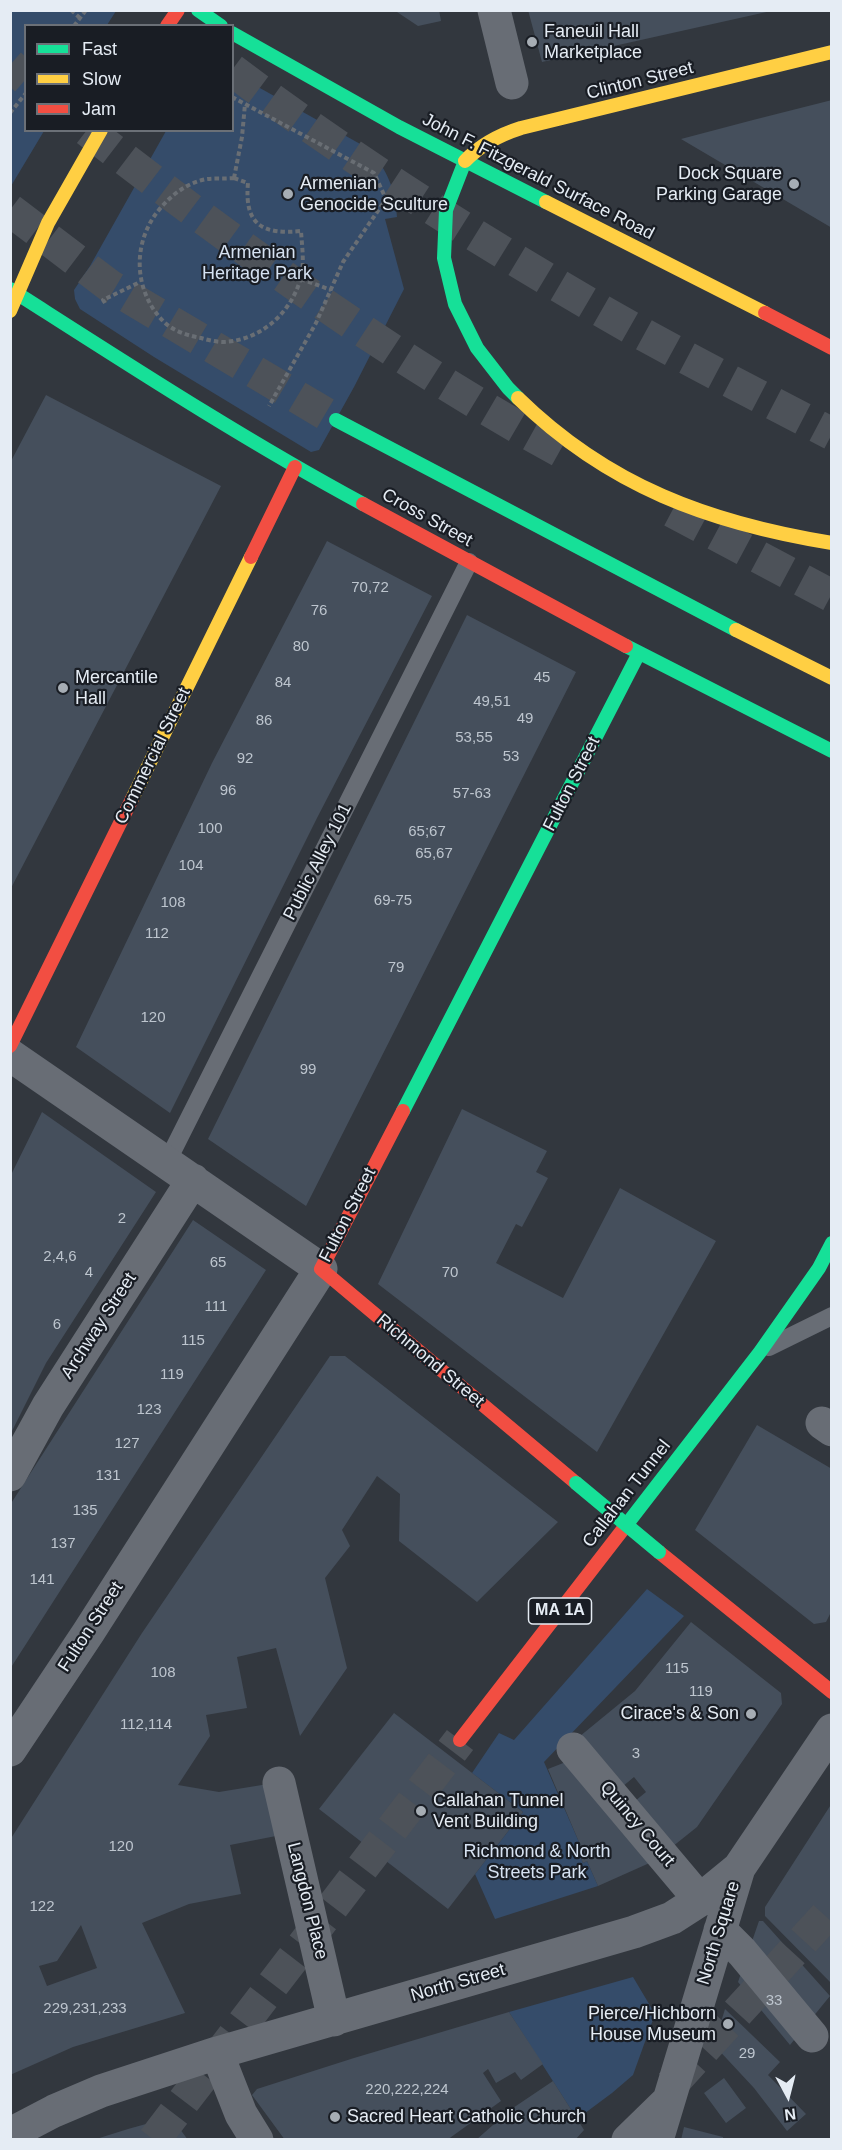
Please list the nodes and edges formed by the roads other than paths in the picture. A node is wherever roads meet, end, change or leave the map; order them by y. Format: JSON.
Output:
{"nodes":[{"id":1,"x":178,"y":10,"type":"edge"},
{"id":2,"x":198,"y":10,"type":"edge"},
{"id":3,"x":494,"y":10,"type":"edge"},
{"id":4,"x":168,"y":24,"type":"edge"},
{"id":5,"x":218,"y":24,"type":"edge"},
{"id":6,"x":234,"y":34,"type":"edge"},
{"id":7,"x":831,"y":52,"type":"edge"},
{"id":8,"x":512,"y":84,"type":"dead end"},
{"id":9,"x":100,"y":132,"type":"edge"},
{"id":10,"x":465,"y":161,"type":"junction"},
{"id":11,"x":14,"y":291,"type":"edge"},
{"id":12,"x":10,"y":311,"type":"edge"},
{"id":13,"x":831,"y":348,"type":"edge"},
{"id":14,"x":336,"y":420,"type":"tunnel mouth"},
{"id":15,"x":295,"y":467,"type":"junction"},
{"id":16,"x":831,"y":543,"type":"edge"},
{"id":17,"x":469,"y":562,"type":"junction"},
{"id":18,"x":639,"y":653,"type":"junction"},
{"id":19,"x":831,"y":678,"type":"edge"},
{"id":20,"x":831,"y":751,"type":"edge"},
{"id":21,"x":10,"y":1046,"type":"edge"},
{"id":22,"x":10,"y":1055,"type":"edge"},
{"id":23,"x":167,"y":1162,"type":"junction"},
{"id":24,"x":194,"y":1180,"type":"junction"},
{"id":25,"x":831,"y":1243,"type":"edge"},
{"id":26,"x":831,"y":1256,"type":"edge"},
{"id":27,"x":819,"y":1268,"type":"junction"},
{"id":28,"x":321,"y":1269,"type":"junction"},
{"id":29,"x":831,"y":1316,"type":"edge"},
{"id":30,"x":760,"y":1352,"type":"junction"},
{"id":31,"x":10,"y":1475,"type":"edge"},
{"id":32,"x":831,"y":1692,"type":"edge"},
{"id":33,"x":831,"y":1730,"type":"edge"},
{"id":34,"x":460,"y":1740,"type":"tunnel mouth"},
{"id":35,"x":573,"y":1749,"type":"dead end"},
{"id":36,"x":10,"y":1750,"type":"edge"},
{"id":37,"x":279,"y":1783,"type":"dead end"},
{"id":38,"x":739,"y":1868,"type":"junction"},
{"id":39,"x":700,"y":1900,"type":"junction"},
{"id":40,"x":720,"y":1930,"type":"junction"},
{"id":41,"x":334,"y":2020,"type":"junction"},
{"id":42,"x":812,"y":2036,"type":"dead end"},
{"id":43,"x":217,"y":2053,"type":"junction"},
{"id":44,"x":668,"y":2101,"type":"junction"},
{"id":45,"x":10,"y":2134,"type":"edge"},
{"id":46,"x":257,"y":2139,"type":"edge"},
{"id":47,"x":628,"y":2139,"type":"edge"},
{"id":48,"x":657,"y":2139,"type":"edge"}],
"edges":[{"from":1,"to":4,"type":"main road"},
{"from":2,"to":5,"type":"main road"},
{"from":3,"to":8,"type":"street"},
{"from":6,"to":10,"type":"main road","name":"John F. Fitzgerald Surface Road"},
{"from":7,"to":10,"type":"main road","name":"Clinton Street"},
{"from":9,"to":11,"type":"main road"},
{"from":10,"to":13,"type":"main road","name":"John F. Fitzgerald Surface Road"},
{"from":10,"to":16,"type":"main road"},
{"from":11,"to":12,"type":"main road"},
{"from":11,"to":15,"type":"main road","name":"Cross Street"},
{"from":14,"to":19,"type":"main road"},
{"from":15,"to":17,"type":"main road","name":"Cross Street"},
{"from":15,"to":21,"type":"main road","name":"Commercial Street"},
{"from":17,"to":18,"type":"main road","name":"Cross Street"},
{"from":17,"to":23,"type":"lane","name":"Public Alley 101"},
{"from":18,"to":20,"type":"main road","name":"Cross Street"},
{"from":18,"to":28,"type":"main road","name":"Fulton Street"},
{"from":22,"to":23,"type":"street","name":"Richmond Street"},
{"from":23,"to":24,"type":"street","name":"Richmond Street"},
{"from":24,"to":28,"type":"street","name":"Richmond Street"},
{"from":24,"to":31,"type":"street","name":"Archway Street"},
{"from":25,"to":27,"type":"main road"},
{"from":26,"to":27,"type":"main road"},
{"from":27,"to":30,"type":"main road","name":"Callahan Tunnel","number":"MA 1A"},
{"from":28,"to":32,"type":"main road","name":"Richmond Street","bridge":true},
{"from":28,"to":36,"type":"street","name":"Fulton Street"},
{"from":29,"to":30,"type":"lane"},
{"from":30,"to":34,"type":"main road","name":"Callahan Tunnel","number":"MA 1A"},
{"from":33,"to":38,"type":"street","name":"North Street"},
{"from":35,"to":39,"type":"street","name":"Quincy Court"},
{"from":37,"to":41,"type":"street","name":"Langdon Place"},
{"from":38,"to":39,"type":"street","name":"North Street"},
{"from":38,"to":40,"type":"street","name":"North Square"},
{"from":39,"to":41,"type":"street","name":"North Street"},
{"from":40,"to":42,"type":"street"},
{"from":40,"to":44,"type":"street","name":"North Square"},
{"from":41,"to":43,"type":"street","name":"North Street"},
{"from":43,"to":45,"type":"street","name":"North Street"},
{"from":43,"to":46,"type":"street"},
{"from":44,"to":47,"type":"street","name":"North Square"},
{"from":44,"to":48,"type":"street","name":"North Square"}]}
